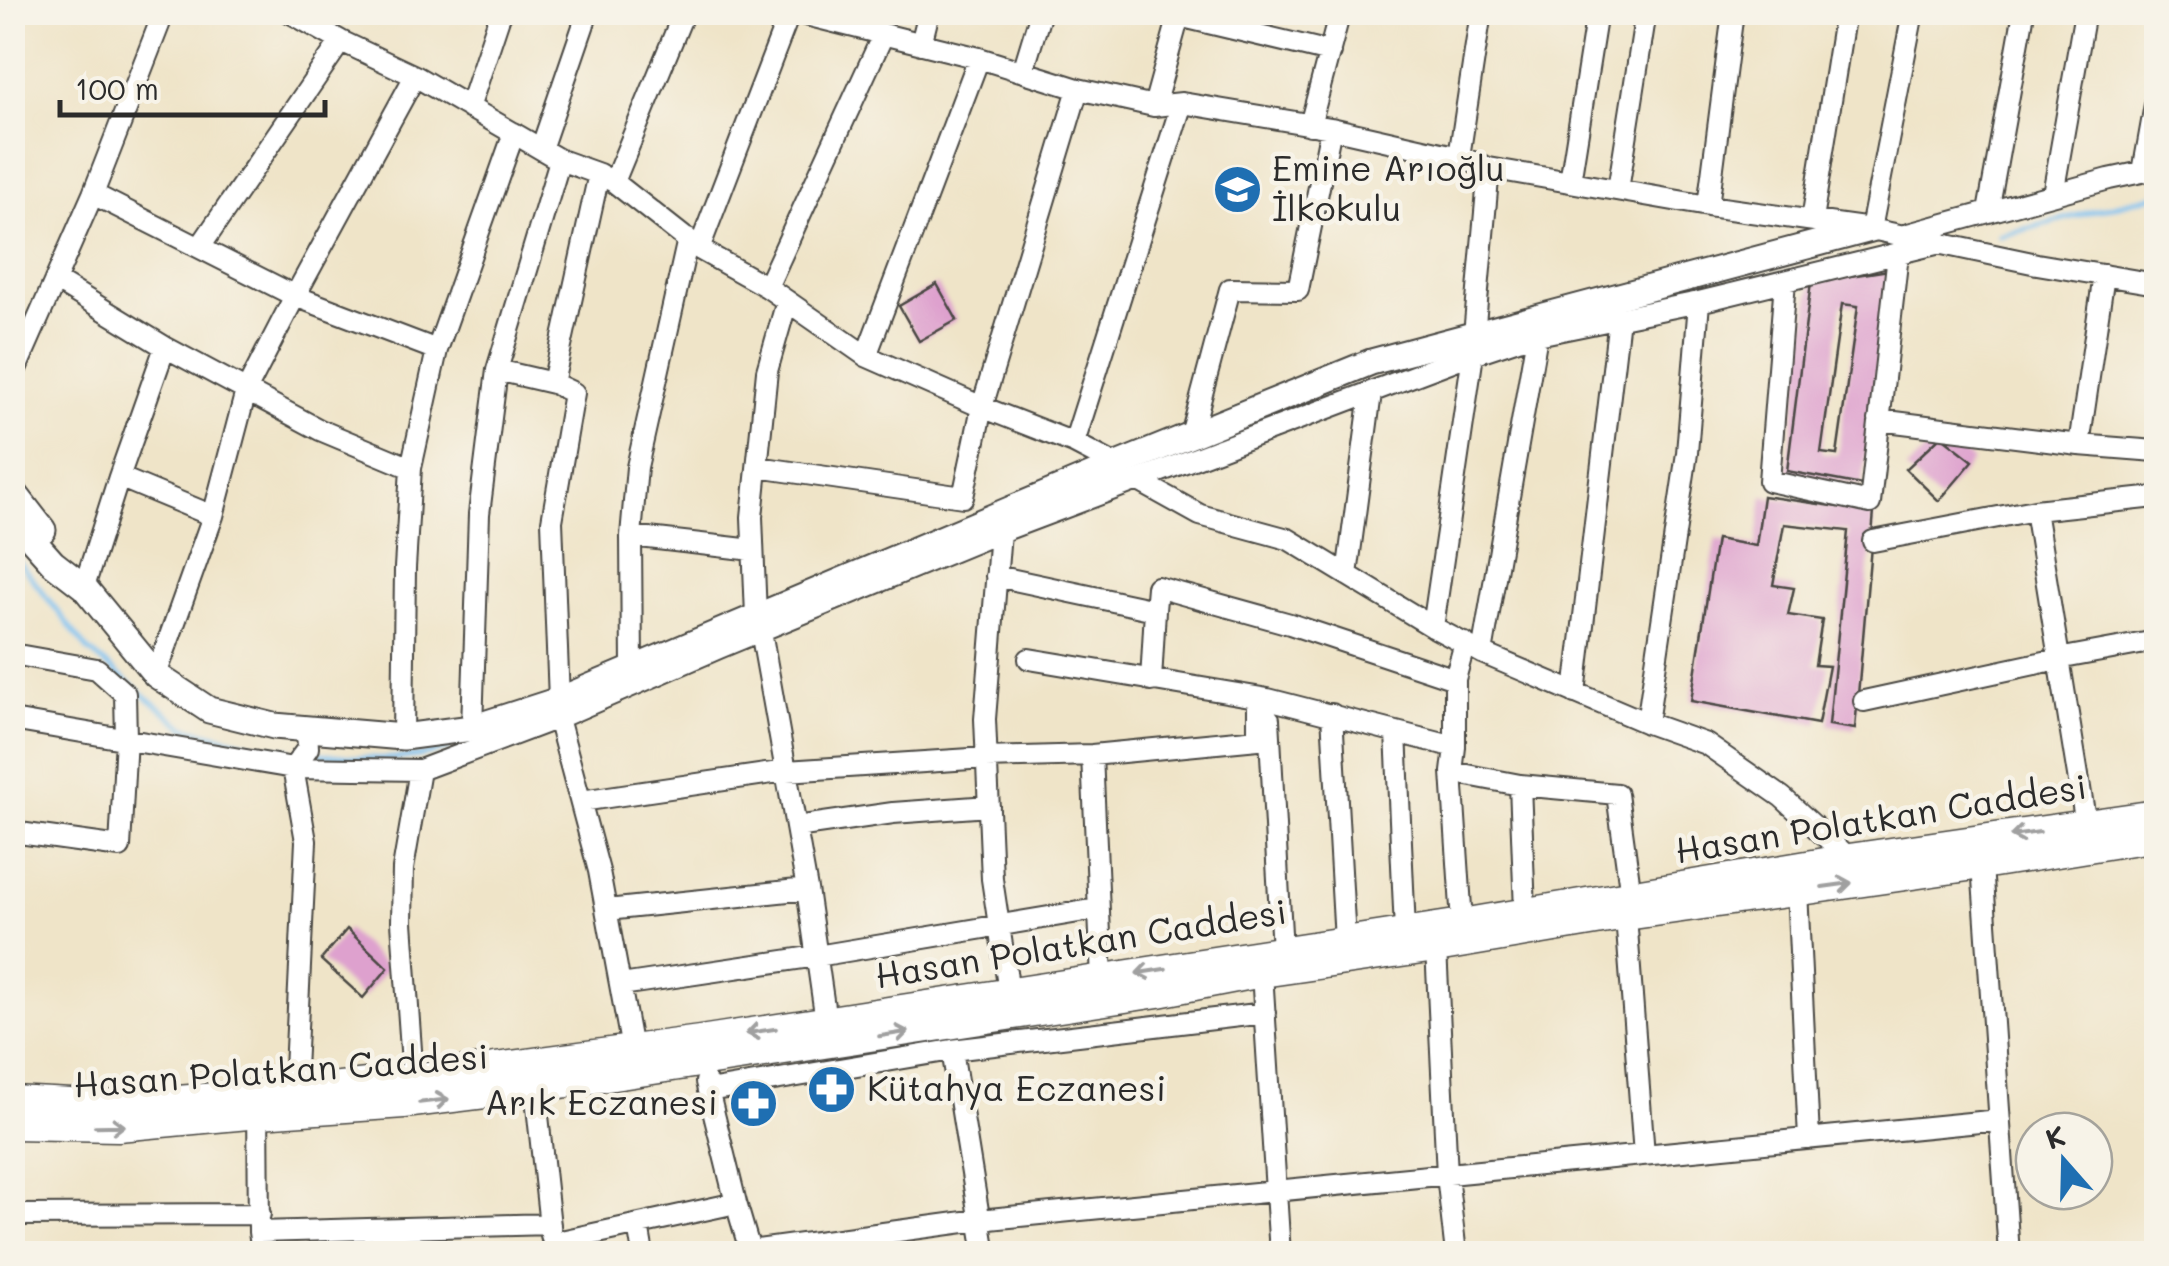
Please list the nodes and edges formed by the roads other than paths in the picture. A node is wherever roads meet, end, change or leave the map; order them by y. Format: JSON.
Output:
{"nodes":[{"id":1,"x":164,"y":12,"type":"edge"},
{"id":2,"x":288,"y":12,"type":"edge"},
{"id":3,"x":501,"y":12,"type":"edge"},
{"id":4,"x":588,"y":12,"type":"edge"},
{"id":5,"x":684,"y":12,"type":"edge"},
{"id":6,"x":792,"y":12,"type":"edge"},
{"id":7,"x":929,"y":12,"type":"edge"},
{"id":8,"x":1040,"y":12,"type":"edge"},
{"id":9,"x":1340,"y":12,"type":"edge"},
{"id":10,"x":1481,"y":12,"type":"edge"},
{"id":11,"x":1597,"y":12,"type":"edge"},
{"id":12,"x":1646,"y":12,"type":"edge"},
{"id":13,"x":1733,"y":12,"type":"edge"},
{"id":14,"x":1846,"y":12,"type":"edge"},
{"id":15,"x":1913,"y":12,"type":"edge"},
{"id":16,"x":2024,"y":12,"type":"edge"},
{"id":17,"x":2085,"y":12,"type":"edge"},
{"id":18,"x":1179,"y":14,"type":"edge"},
{"id":19,"x":883,"y":34,"type":"junction"},
{"id":20,"x":341,"y":42,"type":"junction"},
{"id":21,"x":921,"y":44,"type":"junction"},
{"id":22,"x":1330,"y":52,"type":"junction"},
{"id":23,"x":979,"y":58,"type":"junction"},
{"id":24,"x":1024,"y":71,"type":"junction"},
{"id":25,"x":415,"y":76,"type":"junction"},
{"id":26,"x":1078,"y":90,"type":"junction"},
{"id":27,"x":2156,"y":99,"type":"edge"},
{"id":28,"x":1182,"y":103,"type":"junction"},
{"id":29,"x":1154,"y":106,"type":"junction"},
{"id":30,"x":469,"y":108,"type":"junction"},
{"id":31,"x":1321,"y":126,"type":"junction"},
{"id":32,"x":514,"y":132,"type":"junction"},
{"id":33,"x":550,"y":154,"type":"junction"},
{"id":34,"x":1459,"y":158,"type":"junction"},
{"id":35,"x":1489,"y":168,"type":"junction"},
{"id":36,"x":2150,"y":171,"type":"edge"},
{"id":37,"x":606,"y":178,"type":"junction"},
{"id":38,"x":1570,"y":182,"type":"junction"},
{"id":39,"x":1618,"y":190,"type":"junction"},
{"id":40,"x":94,"y":194,"type":"junction"},
{"id":41,"x":2053,"y":194,"type":"junction"},
{"id":42,"x":1708,"y":206,"type":"junction"},
{"id":43,"x":1988,"y":212,"type":"junction"},
{"id":44,"x":1812,"y":220,"type":"junction"},
{"id":45,"x":1870,"y":229,"type":"junction"},
{"id":46,"x":693,"y":244,"type":"junction"},
{"id":47,"x":1900,"y":245,"type":"junction"},
{"id":48,"x":200,"y":247,"type":"junction"},
{"id":49,"x":2104,"y":275,"type":"junction"},
{"id":50,"x":55,"y":280,"type":"junction"},
{"id":51,"x":1785,"y":281,"type":"junction"},
{"id":52,"x":2156,"y":284,"type":"edge"},
{"id":53,"x":767,"y":287,"type":"junction"},
{"id":54,"x":295,"y":296,"type":"junction"},
{"id":55,"x":787,"y":302,"type":"junction"},
{"id":56,"x":1699,"y":302,"type":"junction"},
{"id":57,"x":1619,"y":318,"type":"junction"},
{"id":58,"x":1537,"y":335,"type":"junction"},
{"id":59,"x":1473,"y":344,"type":"junction"},
{"id":60,"x":165,"y":347,"type":"junction"},
{"id":61,"x":437,"y":350,"type":"junction"},
{"id":62,"x":866,"y":356,"type":"junction"},
{"id":63,"x":498,"y":370,"type":"junction"},
{"id":64,"x":12,"y":378,"type":"edge"},
{"id":65,"x":553,"y":383,"type":"junction"},
{"id":66,"x":246,"y":391,"type":"junction"},
{"id":67,"x":1371,"y":394,"type":"junction"},
{"id":68,"x":982,"y":408,"type":"junction"},
{"id":69,"x":1880,"y":420,"type":"junction"},
{"id":70,"x":1191,"y":435,"type":"junction"},
{"id":71,"x":1074,"y":444,"type":"junction"},
{"id":72,"x":2079,"y":445,"type":"junction"},
{"id":73,"x":2156,"y":451,"type":"edge"},
{"id":74,"x":411,"y":468,"type":"junction"},
{"id":75,"x":758,"y":468,"type":"junction"},
{"id":76,"x":1127,"y":472,"type":"junction"},
{"id":77,"x":119,"y":477,"type":"junction"},
{"id":78,"x":12,"y":490,"type":"edge"},
{"id":79,"x":963,"y":496,"type":"junction"},
{"id":80,"x":2156,"y":497,"type":"edge"},
{"id":81,"x":2034,"y":510,"type":"junction"},
{"id":82,"x":213,"y":516,"type":"junction"},
{"id":83,"x":12,"y":518,"type":"edge"},
{"id":84,"x":960,"y":530,"type":"junction"},
{"id":85,"x":1000,"y":532,"type":"junction"},
{"id":86,"x":631,"y":536,"type":"junction"},
{"id":87,"x":1874,"y":541,"type":"dead end"},
{"id":88,"x":753,"y":550,"type":"junction"},
{"id":89,"x":1348,"y":575,"type":"junction"},
{"id":90,"x":996,"y":576,"type":"junction"},
{"id":91,"x":84,"y":586,"type":"junction"},
{"id":92,"x":1155,"y":610,"type":"junction"},
{"id":93,"x":758,"y":624,"type":"junction"},
{"id":94,"x":1433,"y":627,"type":"junction"},
{"id":95,"x":2156,"y":641,"type":"edge"},
{"id":96,"x":1473,"y":648,"type":"junction"},
{"id":97,"x":12,"y":654,"type":"edge"},
{"id":98,"x":1030,"y":659,"type":"dead end"},
{"id":99,"x":2058,"y":659,"type":"junction"},
{"id":100,"x":632,"y":668,"type":"junction"},
{"id":101,"x":156,"y":676,"type":"junction"},
{"id":102,"x":1456,"y":679,"type":"junction"},
{"id":103,"x":1151,"y":681,"type":"junction"},
{"id":104,"x":1576,"y":693,"type":"junction"},
{"id":105,"x":1263,"y":699,"type":"junction"},
{"id":106,"x":1864,"y":701,"type":"dead end"},
{"id":107,"x":558,"y":709,"type":"junction"},
{"id":108,"x":1332,"y":714,"type":"junction"},
{"id":109,"x":12,"y":720,"type":"edge"},
{"id":110,"x":1647,"y":723,"type":"junction"},
{"id":111,"x":472,"y":728,"type":"junction"},
{"id":112,"x":307,"y":729,"type":"junction"},
{"id":113,"x":1396,"y":732,"type":"junction"},
{"id":114,"x":126,"y":738,"type":"junction"},
{"id":115,"x":403,"y":738,"type":"junction"},
{"id":116,"x":1456,"y":746,"type":"junction"},
{"id":117,"x":1092,"y":755,"type":"junction"},
{"id":118,"x":986,"y":758,"type":"junction"},
{"id":119,"x":293,"y":768,"type":"junction"},
{"id":120,"x":420,"y":770,"type":"junction"},
{"id":121,"x":786,"y":771,"type":"junction"},
{"id":122,"x":1452,"y":772,"type":"junction"},
{"id":123,"x":1520,"y":784,"type":"junction"},
{"id":124,"x":581,"y":801,"type":"junction"},
{"id":125,"x":988,"y":806,"type":"junction"},
{"id":126,"x":2156,"y":814,"type":"edge"},
{"id":127,"x":2086,"y":825,"type":"junction"},
{"id":128,"x":796,"y":827,"type":"junction"},
{"id":129,"x":12,"y":832,"type":"edge"},
{"id":130,"x":2156,"y":838,"type":"edge"},
{"id":131,"x":1849,"y":858,"type":"junction"},
{"id":132,"x":1982,"y":865,"type":"junction"},
{"id":133,"x":807,"y":888,"type":"junction"},
{"id":134,"x":1797,"y":890,"type":"junction"},
{"id":135,"x":1629,"y":906,"type":"junction"},
{"id":136,"x":1098,"y":908,"type":"junction"},
{"id":137,"x":607,"y":910,"type":"junction"},
{"id":138,"x":1524,"y":911,"type":"junction"},
{"id":139,"x":1462,"y":924,"type":"junction"},
{"id":140,"x":999,"y":926,"type":"junction"},
{"id":141,"x":1405,"y":931,"type":"junction"},
{"id":142,"x":1345,"y":942,"type":"junction"},
{"id":143,"x":1436,"y":948,"type":"junction"},
{"id":144,"x":1282,"y":951,"type":"junction"},
{"id":145,"x":817,"y":956,"type":"junction"},
{"id":146,"x":1262,"y":973,"type":"junction"},
{"id":147,"x":1102,"y":979,"type":"junction"},
{"id":148,"x":621,"y":985,"type":"junction"},
{"id":149,"x":1009,"y":992,"type":"junction"},
{"id":150,"x":1264,"y":1013,"type":"junction"},
{"id":151,"x":826,"y":1021,"type":"junction"},
{"id":152,"x":632,"y":1049,"type":"junction"},
{"id":153,"x":952,"y":1050,"type":"junction"},
{"id":154,"x":704,"y":1065,"type":"junction"},
{"id":155,"x":413,"y":1078,"type":"junction"},
{"id":156,"x":535,"y":1088,"type":"junction"},
{"id":157,"x":294,"y":1091,"type":"junction"},
{"id":158,"x":12,"y":1100,"type":"edge"},
{"id":159,"x":258,"y":1104,"type":"junction"},
{"id":160,"x":2000,"y":1120,"type":"junction"},
{"id":161,"x":12,"y":1125,"type":"edge"},
{"id":162,"x":1809,"y":1138,"type":"junction"},
{"id":163,"x":1644,"y":1155,"type":"junction"},
{"id":164,"x":1447,"y":1175,"type":"junction"},
{"id":165,"x":1276,"y":1192,"type":"junction"},
{"id":166,"x":736,"y":1203,"type":"junction"},
{"id":167,"x":12,"y":1216,"type":"edge"},
{"id":168,"x":979,"y":1220,"type":"junction"},
{"id":169,"x":638,"y":1225,"type":"junction"},
{"id":170,"x":261,"y":1233,"type":"edge"},
{"id":171,"x":552,"y":1240,"type":"edge"},
{"id":172,"x":751,"y":1252,"type":"edge"},
{"id":173,"x":643,"y":1254,"type":"edge"},
{"id":174,"x":984,"y":1254,"type":"edge"},
{"id":175,"x":1280,"y":1254,"type":"edge"},
{"id":176,"x":1456,"y":1254,"type":"edge"},
{"id":177,"x":2009,"y":1254,"type":"edge"}],
"edges":[{"from":1,"to":40,"type":"street"},
{"from":2,"to":20,"type":"street"},
{"from":3,"to":30,"type":"street"},
{"from":4,"to":33,"type":"street"},
{"from":5,"to":37,"type":"street"},
{"from":6,"to":19,"type":"street"},
{"from":6,"to":46,"type":"street"},
{"from":7,"to":21,"type":"street"},
{"from":8,"to":24,"type":"street"},
{"from":9,"to":22,"type":"street"},
{"from":10,"to":34,"type":"street"},
{"from":11,"to":38,"type":"street"},
{"from":12,"to":39,"type":"street"},
{"from":13,"to":42,"type":"street"},
{"from":14,"to":44,"type":"street"},
{"from":15,"to":45,"type":"street"},
{"from":16,"to":43,"type":"street"},
{"from":17,"to":41,"type":"street"},
{"from":18,"to":22,"type":"street"},
{"from":18,"to":29,"type":"street"},
{"from":19,"to":21,"type":"street"},
{"from":19,"to":53,"type":"street"},
{"from":20,"to":25,"type":"street"},
{"from":20,"to":48,"type":"street"},
{"from":21,"to":23,"type":"street"},
{"from":22,"to":31,"type":"street"},
{"from":23,"to":24,"type":"street"},
{"from":23,"to":62,"type":"street"},
{"from":24,"to":26,"type":"street"},
{"from":25,"to":30,"type":"street"},
{"from":25,"to":54,"type":"street"},
{"from":26,"to":29,"type":"street"},
{"from":26,"to":68,"type":"street"},
{"from":27,"to":36,"type":"street"},
{"from":28,"to":29,"type":"street"},
{"from":28,"to":31,"type":"street"},
{"from":28,"to":71,"type":"street"},
{"from":30,"to":32,"type":"street"},
{"from":31,"to":34,"type":"street"},
{"from":31,"to":70,"type":"street"},
{"from":32,"to":33,"type":"street"},
{"from":32,"to":61,"type":"street"},
{"from":33,"to":37,"type":"street"},
{"from":33,"to":63,"type":"street"},
{"from":34,"to":35,"type":"street"},
{"from":35,"to":38,"type":"street"},
{"from":35,"to":59,"type":"street"},
{"from":36,"to":41,"type":"street"},
{"from":37,"to":46,"type":"street"},
{"from":37,"to":65,"type":"street"},
{"from":38,"to":39,"type":"street"},
{"from":39,"to":42,"type":"street"},
{"from":40,"to":48,"type":"street"},
{"from":40,"to":50,"type":"street"},
{"from":41,"to":43,"type":"street"},
{"from":42,"to":44,"type":"street"},
{"from":43,"to":47,"type":"street"},
{"from":44,"to":45,"type":"street"},
{"from":45,"to":47,"type":"street"},
{"from":45,"to":59,"type":"street"},
{"from":46,"to":53,"type":"street"},
{"from":46,"to":86,"type":"street"},
{"from":47,"to":49,"type":"street"},
{"from":47,"to":51,"type":"street"},
{"from":47,"to":69,"type":"street"},
{"from":48,"to":54,"type":"street"},
{"from":49,"to":52,"type":"street"},
{"from":49,"to":72,"type":"street"},
{"from":50,"to":60,"type":"street"},
{"from":50,"to":64,"type":"street"},
{"from":51,"to":56,"type":"street"},
{"from":51,"to":69,"type":"street"},
{"from":53,"to":55,"type":"street"},
{"from":54,"to":61,"type":"street"},
{"from":54,"to":66,"type":"street"},
{"from":55,"to":62,"type":"street"},
{"from":55,"to":75,"type":"street"},
{"from":56,"to":57,"type":"street"},
{"from":56,"to":110,"type":"street"},
{"from":57,"to":58,"type":"street"},
{"from":57,"to":104,"type":"street"},
{"from":58,"to":59,"type":"street"},
{"from":58,"to":96,"type":"street"},
{"from":59,"to":67,"type":"street"},
{"from":59,"to":70,"type":"street"},
{"from":59,"to":94,"type":"street"},
{"from":60,"to":66,"type":"street"},
{"from":60,"to":77,"type":"street"},
{"from":61,"to":74,"type":"street"},
{"from":62,"to":68,"type":"street"},
{"from":63,"to":65,"type":"street"},
{"from":63,"to":111,"type":"street"},
{"from":65,"to":107,"type":"street"},
{"from":66,"to":74,"type":"street"},
{"from":66,"to":82,"type":"street"},
{"from":67,"to":76,"type":"street"},
{"from":67,"to":89,"type":"street"},
{"from":68,"to":71,"type":"street"},
{"from":68,"to":79,"type":"street"},
{"from":69,"to":72,"type":"street"},
{"from":70,"to":76,"type":"street"},
{"from":71,"to":76,"type":"street"},
{"from":72,"to":73,"type":"street"},
{"from":74,"to":115,"type":"street"},
{"from":75,"to":79,"type":"street"},
{"from":75,"to":88,"type":"street"},
{"from":76,"to":84,"type":"street"},
{"from":76,"to":85,"type":"street"},
{"from":76,"to":89,"type":"street"},
{"from":77,"to":82,"type":"street"},
{"from":77,"to":91,"type":"street"},
{"from":78,"to":91,"type":"street"},
{"from":79,"to":84,"type":"street"},
{"from":80,"to":81,"type":"street"},
{"from":81,"to":87,"type":"street"},
{"from":81,"to":99,"type":"street"},
{"from":82,"to":101,"type":"street"},
{"from":83,"to":91,"type":"street"},
{"from":84,"to":93,"type":"street"},
{"from":85,"to":90,"type":"street"},
{"from":85,"to":93,"type":"street"},
{"from":86,"to":88,"type":"street"},
{"from":86,"to":100,"type":"street"},
{"from":88,"to":93,"type":"street"},
{"from":89,"to":94,"type":"street"},
{"from":90,"to":92,"type":"street"},
{"from":90,"to":118,"type":"street"},
{"from":91,"to":101,"type":"street"},
{"from":92,"to":102,"type":"street"},
{"from":92,"to":103,"type":"street"},
{"from":93,"to":100,"type":"street"},
{"from":93,"to":107,"type":"street"},
{"from":93,"to":121,"type":"street"},
{"from":94,"to":96,"type":"street"},
{"from":95,"to":99,"type":"street"},
{"from":96,"to":102,"type":"street"},
{"from":96,"to":104,"type":"street"},
{"from":97,"to":114,"type":"street"},
{"from":98,"to":103,"type":"street"},
{"from":99,"to":106,"type":"street"},
{"from":99,"to":127,"type":"street"},
{"from":100,"to":107,"type":"street"},
{"from":101,"to":112,"type":"street"},
{"from":102,"to":116,"type":"street"},
{"from":103,"to":105,"type":"street"},
{"from":104,"to":110,"type":"street"},
{"from":105,"to":108,"type":"street"},
{"from":105,"to":117,"type":"street"},
{"from":105,"to":144,"type":"street"},
{"from":107,"to":111,"type":"street"},
{"from":107,"to":120,"type":"street"},
{"from":107,"to":124,"type":"street"},
{"from":108,"to":113,"type":"street"},
{"from":108,"to":142,"type":"street"},
{"from":109,"to":114,"type":"street"},
{"from":110,"to":131,"type":"street"},
{"from":111,"to":115,"type":"street"},
{"from":112,"to":115,"type":"street"},
{"from":112,"to":119,"type":"street"},
{"from":113,"to":116,"type":"street"},
{"from":113,"to":141,"type":"street"},
{"from":114,"to":119,"type":"street"},
{"from":114,"to":129,"type":"street"},
{"from":116,"to":122,"type":"street"},
{"from":117,"to":118,"type":"street"},
{"from":117,"to":136,"type":"street"},
{"from":118,"to":121,"type":"street"},
{"from":118,"to":125,"type":"street"},
{"from":119,"to":120,"type":"street"},
{"from":119,"to":157,"type":"street"},
{"from":120,"to":155,"type":"street"},
{"from":121,"to":124,"type":"street"},
{"from":121,"to":128,"type":"street"},
{"from":122,"to":123,"type":"street"},
{"from":122,"to":139,"type":"street"},
{"from":123,"to":135,"type":"street"},
{"from":123,"to":138,"type":"street"},
{"from":124,"to":137,"type":"street"},
{"from":125,"to":128,"type":"street"},
{"from":125,"to":140,"type":"street"},
{"from":126,"to":127,"type":"main road","name":"Hasan Polatkan Caddesi"},
{"from":127,"to":131,"type":"main road","name":"Hasan Polatkan Caddesi","one_way":true},
{"from":128,"to":133,"type":"street"},
{"from":130,"to":132,"type":"main road","name":"Hasan Polatkan Caddesi"},
{"from":131,"to":135,"type":"main road","name":"Hasan Polatkan Caddesi"},
{"from":134,"to":132,"type":"main road","name":"Hasan Polatkan Caddesi","one_way":true},
{"from":132,"to":160,"type":"street"},
{"from":133,"to":137,"type":"street"},
{"from":133,"to":145,"type":"street"},
{"from":134,"to":135,"type":"main road","name":"Hasan Polatkan Caddesi"},
{"from":134,"to":162,"type":"street"},
{"from":135,"to":138,"type":"main road","name":"Hasan Polatkan Caddesi"},
{"from":135,"to":143,"type":"main road","name":"Hasan Polatkan Caddesi"},
{"from":135,"to":163,"type":"street"},
{"from":136,"to":140,"type":"street"},
{"from":136,"to":147,"type":"street"},
{"from":137,"to":148,"type":"street"},
{"from":138,"to":139,"type":"main road","name":"Hasan Polatkan Caddesi"},
{"from":139,"to":141,"type":"main road","name":"Hasan Polatkan Caddesi"},
{"from":140,"to":145,"type":"street"},
{"from":140,"to":149,"type":"street"},
{"from":141,"to":142,"type":"main road","name":"Hasan Polatkan Caddesi"},
{"from":142,"to":144,"type":"main road","name":"Hasan Polatkan Caddesi"},
{"from":143,"to":146,"type":"main road","name":"Hasan Polatkan Caddesi"},
{"from":143,"to":164,"type":"street"},
{"from":144,"to":147,"type":"main road","name":"Hasan Polatkan Caddesi","one_way":true},
{"from":145,"to":148,"type":"street"},
{"from":145,"to":151,"type":"street"},
{"from":146,"to":150,"type":"street"},
{"from":154,"to":146,"type":"main road","name":"Hasan Polatkan Caddesi","one_way":true},
{"from":147,"to":149,"type":"main road","name":"Hasan Polatkan Caddesi"},
{"from":148,"to":152,"type":"street"},
{"from":149,"to":151,"type":"main road","name":"Hasan Polatkan Caddesi"},
{"from":150,"to":153,"type":"street"},
{"from":150,"to":165,"type":"street"},
{"from":151,"to":154,"type":"main road","name":"Hasan Polatkan Caddesi","one_way":true},
{"from":152,"to":154,"type":"main road","name":"Hasan Polatkan Caddesi"},
{"from":152,"to":155,"type":"main road","name":"Hasan Polatkan Caddesi"},
{"from":153,"to":154,"type":"street"},
{"from":153,"to":168,"type":"street"},
{"from":154,"to":156,"type":"main road","name":"Hasan Polatkan Caddesi"},
{"from":154,"to":166,"type":"street"},
{"from":155,"to":157,"type":"main road","name":"Hasan Polatkan Caddesi"},
{"from":159,"to":156,"type":"main road","name":"Hasan Polatkan Caddesi","one_way":true},
{"from":156,"to":171,"type":"street"},
{"from":157,"to":159,"type":"main road","name":"Hasan Polatkan Caddesi"},
{"from":158,"to":159,"type":"main road","name":"Hasan Polatkan Caddesi"},
{"from":161,"to":159,"type":"main road","name":"Hasan Polatkan Caddesi","one_way":true},
{"from":159,"to":170,"type":"street"},
{"from":160,"to":162,"type":"street"},
{"from":160,"to":177,"type":"street"},
{"from":162,"to":163,"type":"street"},
{"from":163,"to":164,"type":"street"},
{"from":164,"to":165,"type":"street"},
{"from":164,"to":176,"type":"street"},
{"from":165,"to":168,"type":"street"},
{"from":165,"to":175,"type":"street"},
{"from":166,"to":169,"type":"street"},
{"from":166,"to":172,"type":"street"},
{"from":167,"to":170,"type":"street"},
{"from":168,"to":172,"type":"street"},
{"from":168,"to":174,"type":"street"},
{"from":169,"to":171,"type":"street"},
{"from":169,"to":173,"type":"street"},
{"from":170,"to":171,"type":"street"}]}
